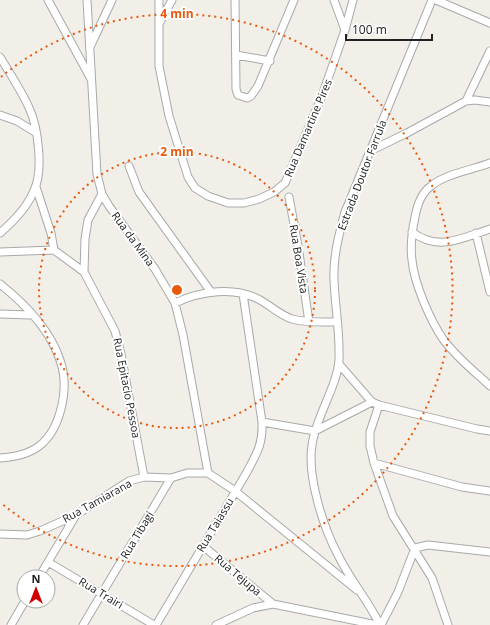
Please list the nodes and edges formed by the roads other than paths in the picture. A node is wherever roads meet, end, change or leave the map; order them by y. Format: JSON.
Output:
{"nodes":[{"id":1,"x":48,"y":0,"type":"edge"},
{"id":2,"x":87,"y":0,"type":"edge"},
{"id":3,"x":112,"y":0,"type":"edge"},
{"id":4,"x":159,"y":0,"type":"edge"},
{"id":5,"x":172,"y":0,"type":"edge"},
{"id":6,"x":235,"y":0,"type":"edge"},
{"id":7,"x":294,"y":0,"type":"edge"},
{"id":8,"x":334,"y":0,"type":"edge"},
{"id":9,"x":353,"y":0,"type":"edge"},
{"id":10,"x":432,"y":0,"type":"edge"},
{"id":11,"x":436,"y":0,"type":"edge"},
{"id":12,"x":160,"y":22,"type":"junction"},
{"id":13,"x":490,"y":23,"type":"edge"},
{"id":14,"x":345,"y":30,"type":"junction"},
{"id":15,"x":89,"y":48,"type":"junction"},
{"id":16,"x":490,"y":51,"type":"edge"},
{"id":17,"x":0,"y":56,"type":"edge"},
{"id":18,"x":236,"y":56,"type":"junction"},
{"id":19,"x":270,"y":61,"type":"junction"},
{"id":20,"x":93,"y":83,"type":"junction"},
{"id":21,"x":466,"y":101,"type":"junction"},
{"id":22,"x":490,"y":102,"type":"edge"},
{"id":23,"x":0,"y":115,"type":"edge"},
{"id":24,"x":35,"y":132,"type":"junction"},
{"id":25,"x":370,"y":151,"type":"junction"},
{"id":26,"x":490,"y":163,"type":"edge"},
{"id":27,"x":129,"y":166,"type":"dead end"},
{"id":28,"x":36,"y":187,"type":"junction"},
{"id":29,"x":102,"y":194,"type":"junction"},
{"id":30,"x":289,"y":197,"type":"dead end"},
{"id":31,"x":490,"y":229,"type":"edge"},
{"id":32,"x":412,"y":232,"type":"junction"},
{"id":33,"x":0,"y":233,"type":"edge"},
{"id":34,"x":476,"y":234,"type":"junction"},
{"id":35,"x":54,"y":250,"type":"junction"},
{"id":36,"x":0,"y":252,"type":"edge"},
{"id":37,"x":84,"y":272,"type":"junction"},
{"id":38,"x":0,"y":284,"type":"edge"},
{"id":39,"x":211,"y":292,"type":"junction"},
{"id":40,"x":490,"y":292,"type":"edge"},
{"id":41,"x":243,"y":294,"type":"junction"},
{"id":42,"x":175,"y":303,"type":"junction"},
{"id":43,"x":0,"y":314,"type":"edge"},
{"id":44,"x":31,"y":315,"type":"junction"},
{"id":45,"x":309,"y":322,"type":"junction"},
{"id":46,"x":338,"y":322,"type":"junction"},
{"id":47,"x":339,"y":364,"type":"junction"},
{"id":48,"x":490,"y":386,"type":"edge"},
{"id":49,"x":376,"y":404,"type":"junction"},
{"id":50,"x":262,"y":422,"type":"junction"},
{"id":51,"x":315,"y":431,"type":"junction"},
{"id":52,"x":490,"y":431,"type":"edge"},
{"id":53,"x":0,"y":458,"type":"edge"},
{"id":54,"x":374,"y":463,"type":"junction"},
{"id":55,"x":208,"y":473,"type":"junction"},
{"id":56,"x":144,"y":477,"type":"junction"},
{"id":57,"x":171,"y":478,"type":"junction"},
{"id":58,"x":235,"y":491,"type":"junction"},
{"id":59,"x":490,"y":491,"type":"edge"},
{"id":60,"x":76,"y":515,"type":"junction"},
{"id":61,"x":0,"y":534,"type":"edge"},
{"id":62,"x":203,"y":546,"type":"junction"},
{"id":63,"x":415,"y":548,"type":"junction"},
{"id":64,"x":490,"y":552,"type":"edge"},
{"id":65,"x":338,"y":556,"type":"junction"},
{"id":66,"x":48,"y":562,"type":"junction"},
{"id":67,"x":326,"y":563,"type":"junction"},
{"id":68,"x":44,"y":569,"type":"edge"},
{"id":69,"x":102,"y":593,"type":"junction"},
{"id":70,"x":362,"y":593,"type":"junction"},
{"id":71,"x":273,"y":604,"type":"junction"},
{"id":72,"x":20,"y":609,"type":"edge"},
{"id":73,"x":11,"y":625,"type":"edge"},
{"id":74,"x":83,"y":625,"type":"edge"},
{"id":75,"x":155,"y":625,"type":"edge"},
{"id":76,"x":216,"y":625,"type":"edge"},
{"id":77,"x":379,"y":625,"type":"edge"},
{"id":78,"x":448,"y":625,"type":"edge"}],
"edges":[{"from":1,"to":20,"type":"street"},
{"from":2,"to":15,"type":"street","name":"Rua da Mina"},
{"from":3,"to":15,"type":"street"},
{"from":4,"to":12,"type":"street","name":"Rua Damartine Pires"},
{"from":5,"to":12,"type":"street"},
{"from":6,"to":18,"type":"street"},
{"from":7,"to":19,"type":"street"},
{"from":8,"to":14,"type":"street"},
{"from":9,"to":14,"type":"street","name":"Rua Damartine Pires"},
{"from":10,"to":25,"type":"street","name":"Estrada Doutor Farrula"},
{"from":11,"to":13,"type":"street"},
{"from":12,"to":14,"type":"street","name":"Rua Damartine Pires"},
{"from":15,"to":20,"type":"street","name":"Rua da Mina"},
{"from":16,"to":21,"type":"street"},
{"from":17,"to":24,"type":"street"},
{"from":18,"to":19,"type":"street"},
{"from":18,"to":19,"type":"street"},
{"from":20,"to":29,"type":"street","name":"Rua da Mina"},
{"from":21,"to":22,"type":"street"},
{"from":21,"to":25,"type":"street"},
{"from":23,"to":24,"type":"street"},
{"from":24,"to":28,"type":"street"},
{"from":25,"to":46,"type":"street","name":"Estrada Doutor Farrula"},
{"from":26,"to":32,"type":"street"},
{"from":27,"to":39,"type":"street"},
{"from":28,"to":33,"type":"street"},
{"from":28,"to":35,"type":"street"},
{"from":29,"to":37,"type":"street"},
{"from":29,"to":42,"type":"street","name":"Rua da Mina"},
{"from":30,"to":45,"type":"street","name":"Rua Boa Vista"},
{"from":31,"to":34,"type":"street"},
{"from":32,"to":34,"type":"street"},
{"from":32,"to":48,"type":"street"},
{"from":34,"to":40,"type":"street"},
{"from":35,"to":36,"type":"street"},
{"from":35,"to":37,"type":"street","name":"Rua Epitacio Pessoa"},
{"from":37,"to":56,"type":"street","name":"Rua Epitacio Pessoa"},
{"from":38,"to":44,"type":"street"},
{"from":39,"to":41,"type":"street"},
{"from":39,"to":42,"type":"street"},
{"from":41,"to":45,"type":"street"},
{"from":41,"to":50,"type":"street","name":"Rua Taiassu"},
{"from":42,"to":55,"type":"street","name":"Rua da Mina"},
{"from":43,"to":44,"type":"street"},
{"from":44,"to":53,"type":"street"},
{"from":45,"to":46,"type":"street"},
{"from":46,"to":47,"type":"street","name":"Estrada Doutor Farrula"},
{"from":47,"to":49,"type":"street"},
{"from":47,"to":51,"type":"street","name":"Estrada Doutor Farrula"},
{"from":49,"to":51,"type":"street"},
{"from":49,"to":52,"type":"street"},
{"from":49,"to":54,"type":"street"},
{"from":50,"to":51,"type":"street"},
{"from":50,"to":58,"type":"street","name":"Rua Taiassu"},
{"from":51,"to":65,"type":"street","name":"Estrada Doutor Farrula"},
{"from":54,"to":59,"type":"street"},
{"from":54,"to":63,"type":"street"},
{"from":55,"to":57,"type":"street"},
{"from":55,"to":58,"type":"street"},
{"from":56,"to":57,"type":"street","name":"Rua Tamiarana"},
{"from":56,"to":60,"type":"street","name":"Rua Tamiarana"},
{"from":57,"to":69,"type":"street","name":"Rua Tibagi"},
{"from":58,"to":62,"type":"street","name":"Rua Taiassu"},
{"from":58,"to":67,"type":"street"},
{"from":60,"to":61,"type":"street","name":"Rua Tamiarana"},
{"from":60,"to":66,"type":"street"},
{"from":62,"to":71,"type":"street","name":"Rua Tejupa"},
{"from":62,"to":75,"type":"street","name":"Rua Taiassu"},
{"from":63,"to":64,"type":"street"},
{"from":63,"to":77,"type":"street"},
{"from":63,"to":78,"type":"street"},
{"from":65,"to":67,"type":"street"},
{"from":65,"to":70,"type":"street","name":"Estrada Doutor Farrula"},
{"from":66,"to":68,"type":"street"},
{"from":66,"to":69,"type":"street","name":"Rua Trairi"},
{"from":67,"to":70,"type":"street"},
{"from":69,"to":74,"type":"street","name":"Rua Tibagi"},
{"from":69,"to":75,"type":"street","name":"Rua Trairi"},
{"from":70,"to":77,"type":"street","name":"Estrada Doutor Farrula"},
{"from":71,"to":76,"type":"street"},
{"from":71,"to":77,"type":"street"},
{"from":72,"to":73,"type":"street"}]}
